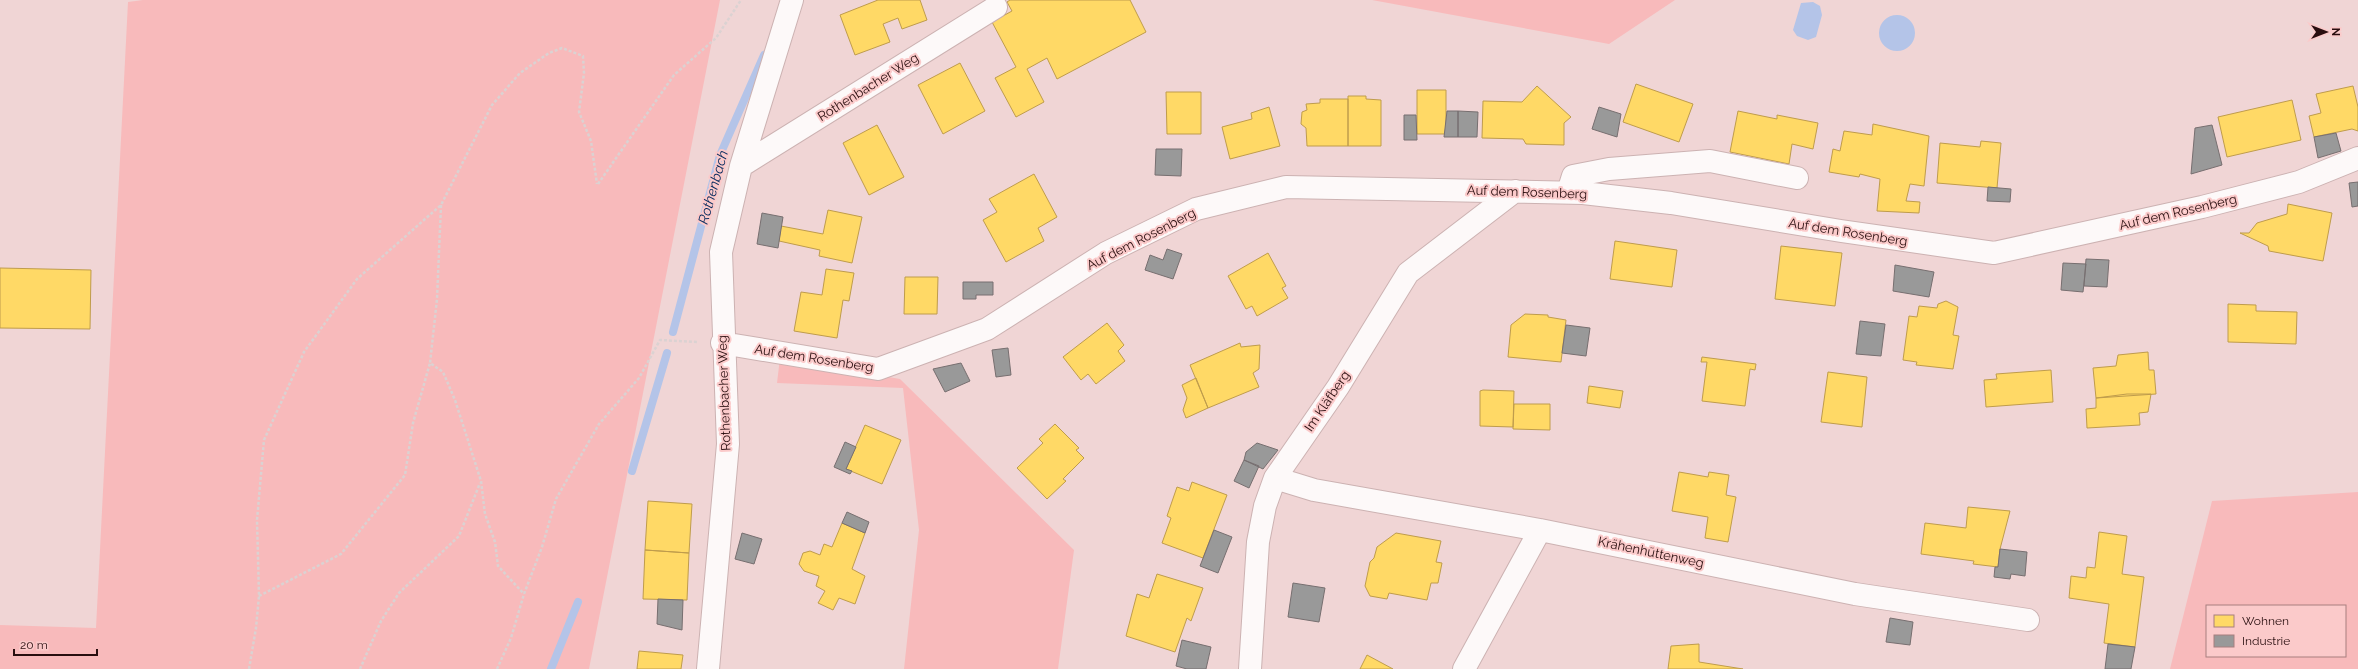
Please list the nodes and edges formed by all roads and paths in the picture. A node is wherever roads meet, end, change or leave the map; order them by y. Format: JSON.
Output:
{"nodes":[{"id":1,"x":741,"y":0,"type":"edge"},
{"id":2,"x":792,"y":0,"type":"edge"},
{"id":3,"x":996,"y":7,"type":"dead end"},
{"id":4,"x":2358,"y":158,"type":"edge"},
{"id":5,"x":740,"y":166,"type":"junction"},
{"id":6,"x":1797,"y":178,"type":"dead end"},
{"id":7,"x":1515,"y":191,"type":"junction"},
{"id":8,"x":1568,"y":192,"type":"junction"},
{"id":9,"x":441,"y":205,"type":"junction"},
{"id":10,"x":722,"y":342,"type":"junction"},
{"id":11,"x":430,"y":363,"type":"junction"},
{"id":12,"x":1275,"y":478,"type":"junction"},
{"id":13,"x":481,"y":481,"type":"junction"},
{"id":14,"x":1540,"y":530,"type":"junction"},
{"id":15,"x":524,"y":594,"type":"junction"},
{"id":16,"x":259,"y":596,"type":"junction"},
{"id":17,"x":2028,"y":620,"type":"dead end"},
{"id":18,"x":249,"y":669,"type":"edge"},
{"id":19,"x":360,"y":669,"type":"edge"},
{"id":20,"x":496,"y":669,"type":"edge"},
{"id":21,"x":708,"y":669,"type":"edge"},
{"id":22,"x":1250,"y":669,"type":"edge"},
{"id":23,"x":1464,"y":669,"type":"edge"}],
"edges":[{"from":1,"to":9,"type":"path"},
{"from":2,"to":5,"type":"street","name":"Rothenbacher Weg"},
{"from":3,"to":5,"type":"street","name":"Rothenbacher Weg"},
{"from":4,"to":8,"type":"street","name":"Auf dem Rosenberg"},
{"from":5,"to":10,"type":"street","name":"Rothenbacher Weg"},
{"from":6,"to":8,"type":"street"},
{"from":7,"to":8,"type":"street","name":"Auf dem Rosenberg"},
{"from":7,"to":10,"type":"street","name":"Auf dem Rosenberg"},
{"from":7,"to":12,"type":"street","name":"Im Kläfberg"},
{"from":9,"to":11,"type":"path"},
{"from":9,"to":16,"type":"path"},
{"from":10,"to":15,"type":"path"},
{"from":10,"to":21,"type":"street","name":"Rothenbacher Weg"},
{"from":11,"to":13,"type":"path"},
{"from":11,"to":16,"type":"path"},
{"from":12,"to":14,"type":"street","name":"Krähenhüttenweg"},
{"from":12,"to":22,"type":"street","name":"Im Kläfberg"},
{"from":13,"to":15,"type":"path"},
{"from":13,"to":19,"type":"path"},
{"from":14,"to":17,"type":"street","name":"Krähenhüttenweg"},
{"from":14,"to":23,"type":"street"},
{"from":15,"to":20,"type":"path"},
{"from":16,"to":18,"type":"path"}]}
